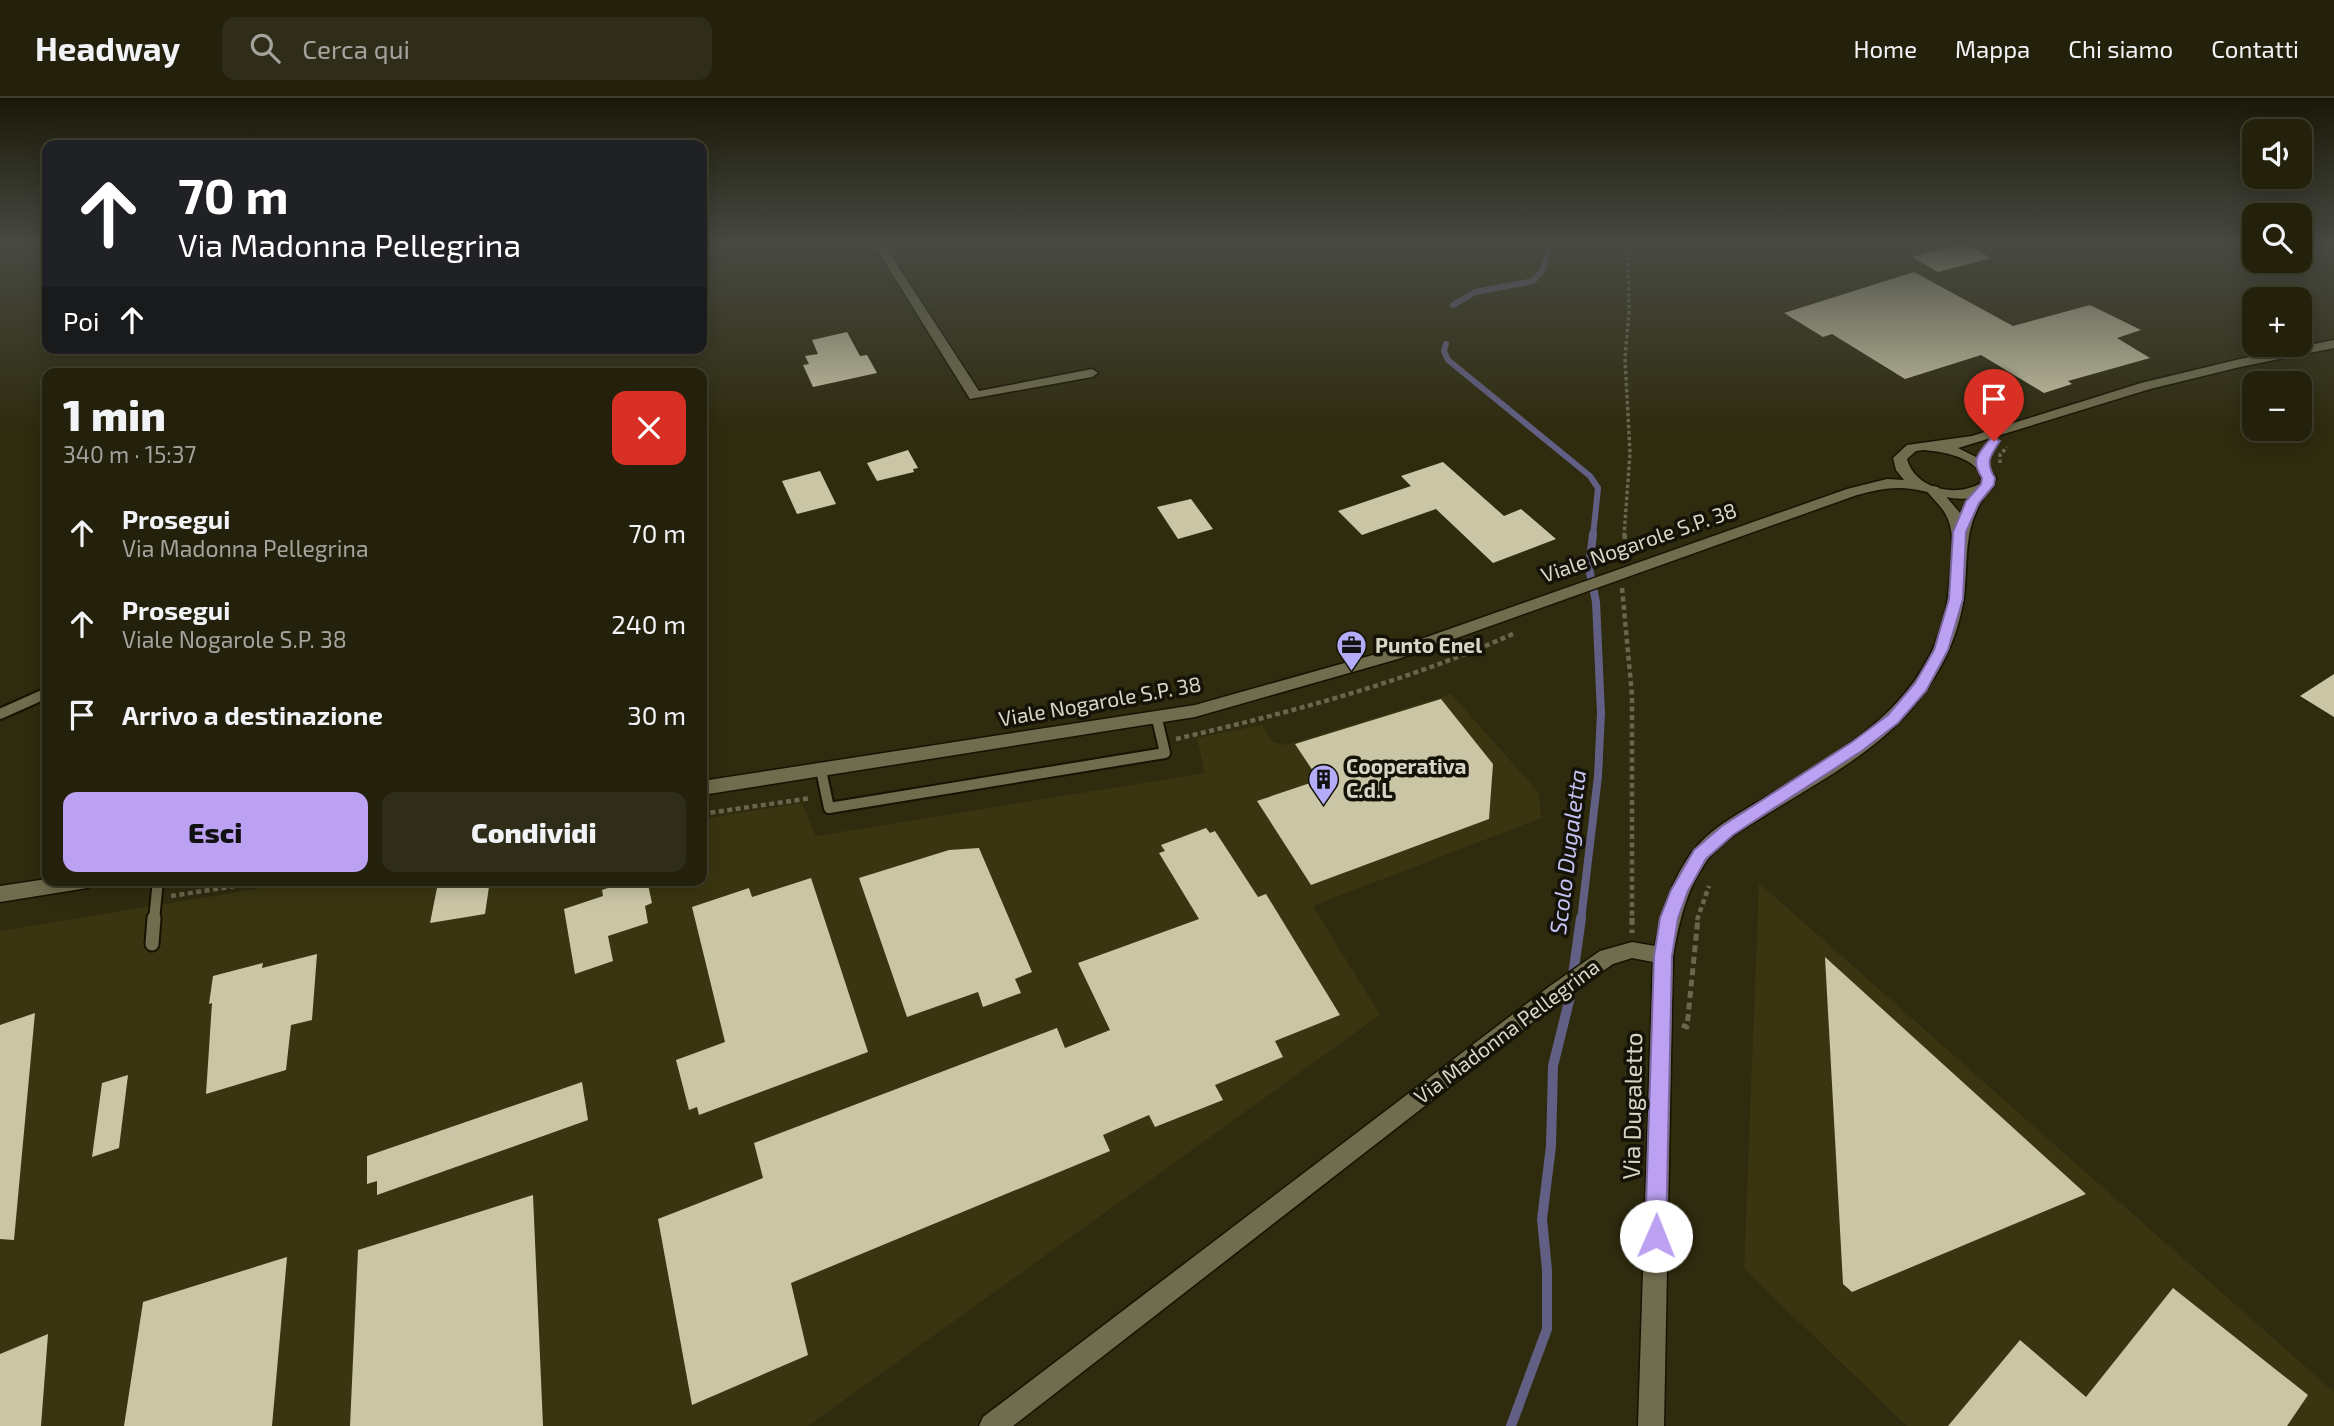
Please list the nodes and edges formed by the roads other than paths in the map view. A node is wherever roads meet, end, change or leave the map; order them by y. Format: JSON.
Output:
{"nodes":[{"id":1,"x":917,"y":305,"type":"edge"},
{"id":2,"x":2334,"y":344,"type":"edge"},
{"id":3,"x":1092,"y":373,"type":"dead end"},
{"id":4,"x":2007,"y":433,"type":"junction"},
{"id":5,"x":1936,"y":447,"type":"junction"},
{"id":6,"x":1900,"y":458,"type":"junction"},
{"id":7,"x":1982,"y":467,"type":"junction"},
{"id":8,"x":1926,"y":488,"type":"junction"},
{"id":9,"x":1981,"y":491,"type":"junction"},
{"id":10,"x":1852,"y":492,"type":"junction"},
{"id":11,"x":1959,"y":532,"type":"junction"},
{"id":12,"x":42,"y":696,"type":"edge"},
{"id":13,"x":0,"y":714,"type":"edge"},
{"id":14,"x":1157,"y":719,"type":"junction"},
{"id":15,"x":821,"y":770,"type":"junction"},
{"id":16,"x":707,"y":787,"type":"edge"},
{"id":17,"x":50,"y":886,"type":"edge"},
{"id":18,"x":158,"y":886,"type":"edge"},
{"id":19,"x":0,"y":894,"type":"edge"},
{"id":20,"x":152,"y":944,"type":"dead end"},
{"id":21,"x":1663,"y":956,"type":"junction"},
{"id":22,"x":992,"y":1426,"type":"edge"},
{"id":23,"x":1651,"y":1426,"type":"edge"}],
"edges":[{"from":1,"to":3,"type":"street"},
{"from":2,"to":4,"type":"street","name":"Viale Nogarole S.P. 38"},
{"from":4,"to":5,"type":"street","name":"Viale Nogarole S.P. 38"},
{"from":4,"to":7,"type":"street","name":"Viale Nogarole S.P. 38"},
{"from":5,"to":6,"type":"street","name":"Viale Nogarole S.P. 38"},
{"from":5,"to":7,"type":"street"},
{"from":6,"to":8,"type":"street"},
{"from":6,"to":10,"type":"street","name":"Viale Nogarole S.P. 38"},
{"from":7,"to":9,"type":"street","name":"Viale Nogarole S.P. 38"},
{"from":8,"to":9,"type":"street","name":"Viale Nogarole S.P. 38"},
{"from":8,"to":10,"type":"street","name":"Viale Nogarole S.P. 38"},
{"from":8,"to":11,"type":"street"},
{"from":9,"to":11,"type":"street"},
{"from":10,"to":14,"type":"street","name":"Viale Nogarole S.P. 38"},
{"from":11,"to":21,"type":"street"},
{"from":12,"to":13,"type":"lane"},
{"from":14,"to":15,"type":"street","name":"Viale Nogarole S.P. 38"},
{"from":14,"to":15,"type":"lane"},
{"from":15,"to":16,"type":"street","name":"Viale Nogarole S.P. 38"},
{"from":17,"to":19,"type":"street"},
{"from":18,"to":20,"type":"lane"},
{"from":21,"to":22,"type":"street","name":"Via Madonna Pellegrina"},
{"from":21,"to":23,"type":"street","name":"Via Dugaletto"}]}
